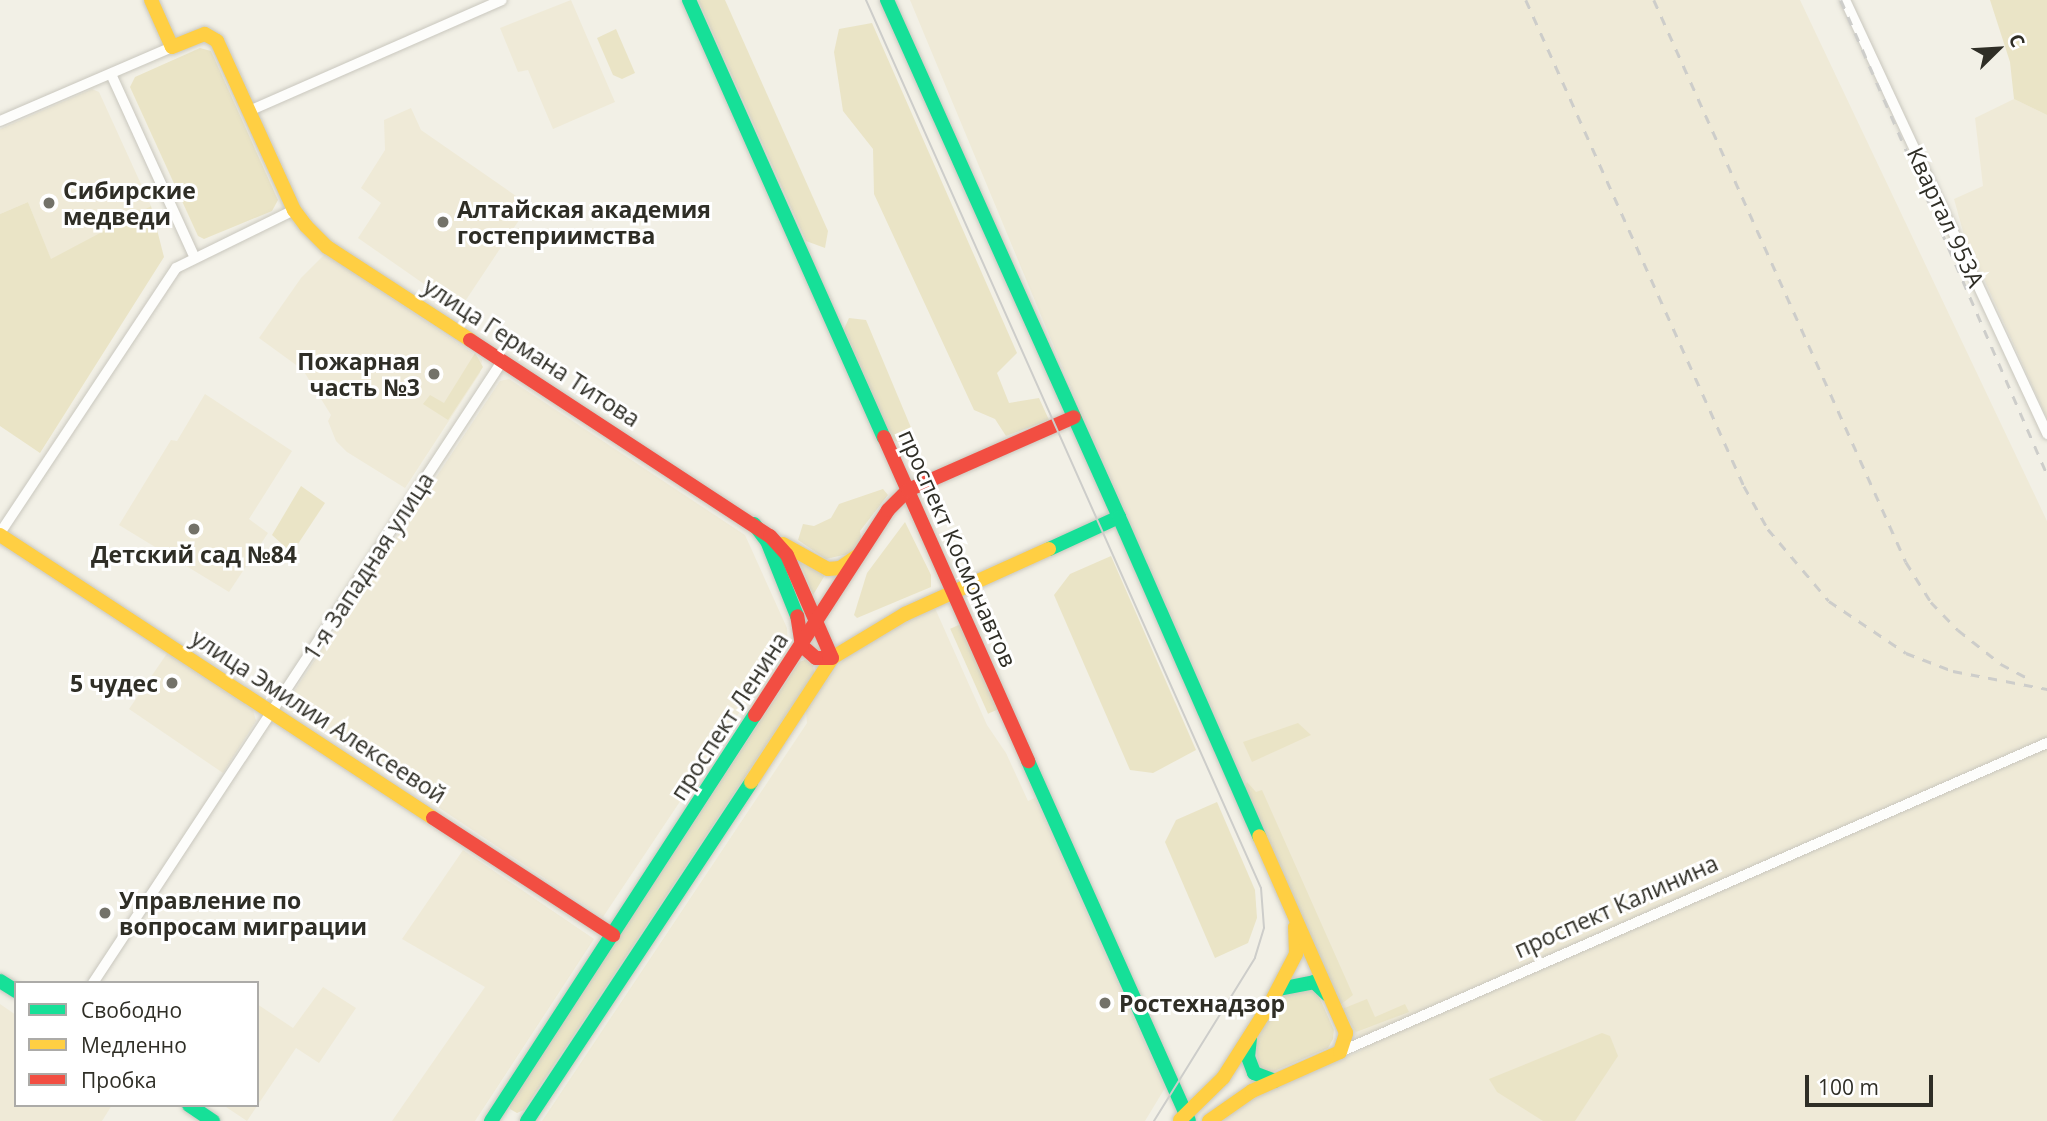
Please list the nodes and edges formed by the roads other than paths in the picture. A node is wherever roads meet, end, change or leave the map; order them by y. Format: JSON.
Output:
{"nodes":[{"id":1,"x":151,"y":0,"type":"edge"},
{"id":2,"x":502,"y":0,"type":"edge"},
{"id":3,"x":689,"y":0,"type":"edge"},
{"id":4,"x":887,"y":0,"type":"edge"},
{"id":5,"x":1845,"y":0,"type":"edge"},
{"id":6,"x":172,"y":47,"type":"junction"},
{"id":7,"x":111,"y":74,"type":"junction"},
{"id":8,"x":249,"y":111,"type":"junction"},
{"id":9,"x":0,"y":121,"type":"edge"},
{"id":10,"x":294,"y":209,"type":"junction"},
{"id":11,"x":194,"y":256,"type":"junction"},
{"id":12,"x":503,"y":360,"type":"junction"},
{"id":13,"x":1074,"y":417,"type":"junction"},
{"id":14,"x":2047,"y":435,"type":"edge"},
{"id":15,"x":908,"y":490,"type":"junction"},
{"id":16,"x":1119,"y":517,"type":"junction"},
{"id":17,"x":754,"y":524,"type":"junction"},
{"id":18,"x":0,"y":534,"type":"edge"},
{"id":19,"x":770,"y":536,"type":"junction"},
{"id":20,"x":866,"y":548,"type":"junction"},
{"id":21,"x":953,"y":592,"type":"junction"},
{"id":22,"x":818,"y":621,"type":"junction"},
{"id":23,"x":802,"y":646,"type":"junction"},
{"id":24,"x":832,"y":658,"type":"junction"},
{"id":25,"x":272,"y":711,"type":"junction"},
{"id":26,"x":2047,"y":743,"type":"edge"},
{"id":27,"x":1288,"y":898,"type":"junction"},
{"id":28,"x":613,"y":935,"type":"junction"},
{"id":29,"x":94,"y":981,"type":"edge"},
{"id":30,"x":1279,"y":989,"type":"junction"},
{"id":31,"x":1330,"y":997,"type":"junction"},
{"id":32,"x":1252,"y":1033,"type":"junction"},
{"id":33,"x":1340,"y":1052,"type":"junction"},
{"id":34,"x":1275,"y":1081,"type":"junction"},
{"id":35,"x":192,"y":1107,"type":"edge"},
{"id":36,"x":498,"y":1118,"type":"edge"},
{"id":37,"x":1185,"y":1119,"type":"edge"},
{"id":38,"x":213,"y":1121,"type":"edge"},
{"id":39,"x":527,"y":1121,"type":"edge"},
{"id":40,"x":1209,"y":1121,"type":"edge"}],
"edges":[{"from":1,"to":6,"type":"main road"},
{"from":2,"to":8,"type":"street"},
{"from":3,"to":15,"type":"main road","name":"проспект Космонавтов"},
{"from":4,"to":13,"type":"main road"},
{"from":5,"to":14,"type":"street","name":"Квартал 953А"},
{"from":6,"to":7,"type":"street","name":"улица Германа Титова"},
{"from":6,"to":8,"type":"main road","name":"улица Германа Титова"},
{"from":7,"to":9,"type":"street","name":"улица Германа Титова"},
{"from":7,"to":11,"type":"street"},
{"from":8,"to":10,"type":"main road","name":"улица Германа Титова"},
{"from":10,"to":11,"type":"street"},
{"from":10,"to":12,"type":"main road","name":"улица Германа Титова"},
{"from":11,"to":18,"type":"street"},
{"from":12,"to":17,"type":"main road","name":"улица Германа Титова"},
{"from":12,"to":25,"type":"street","name":"1-я Западная улица"},
{"from":13,"to":15,"type":"main road","name":"проспект Ленина"},
{"from":13,"to":16,"type":"main road"},
{"from":15,"to":20,"type":"main road","name":"проспект Ленина"},
{"from":15,"to":21,"type":"main road","name":"проспект Космонавтов"},
{"from":16,"to":21,"type":"main road"},
{"from":16,"to":27,"type":"main road"},
{"from":17,"to":19,"type":"main road","name":"улица Германа Титова"},
{"from":17,"to":23,"type":"main road"},
{"from":18,"to":25,"type":"main road","name":"улица Эмилии Алексеевой"},
{"from":19,"to":20,"type":"main road"},
{"from":19,"to":22,"type":"main road"},
{"from":20,"to":22,"type":"main road","name":"проспект Ленина"},
{"from":21,"to":24,"type":"main road"},
{"from":21,"to":37,"type":"main road","name":"проспект Космонавтов"},
{"from":22,"to":23,"type":"main road","name":"проспект Ленина"},
{"from":22,"to":24,"type":"main road"},
{"from":23,"to":24,"type":"main road"},
{"from":23,"to":28,"type":"main road","name":"проспект Ленина"},
{"from":24,"to":39,"type":"main road"},
{"from":25,"to":28,"type":"main road","name":"улица Эмилии Алексеевой"},
{"from":25,"to":29,"type":"street","name":"1-я Западная улица"},
{"from":26,"to":33,"type":"street","name":"проспект Калинина"},
{"from":27,"to":30,"type":"main road"},
{"from":27,"to":31,"type":"main road"},
{"from":28,"to":36,"type":"main road","name":"проспект Ленина"},
{"from":30,"to":31,"type":"main road"},
{"from":30,"to":32,"type":"main road"},
{"from":31,"to":33,"type":"main road"},
{"from":32,"to":34,"type":"main road"},
{"from":32,"to":37,"type":"main road"},
{"from":33,"to":34,"type":"main road","name":"проспект Калинина"},
{"from":34,"to":40,"type":"main road","name":"проспект Калинина"},
{"from":35,"to":38,"type":"main road"}]}
